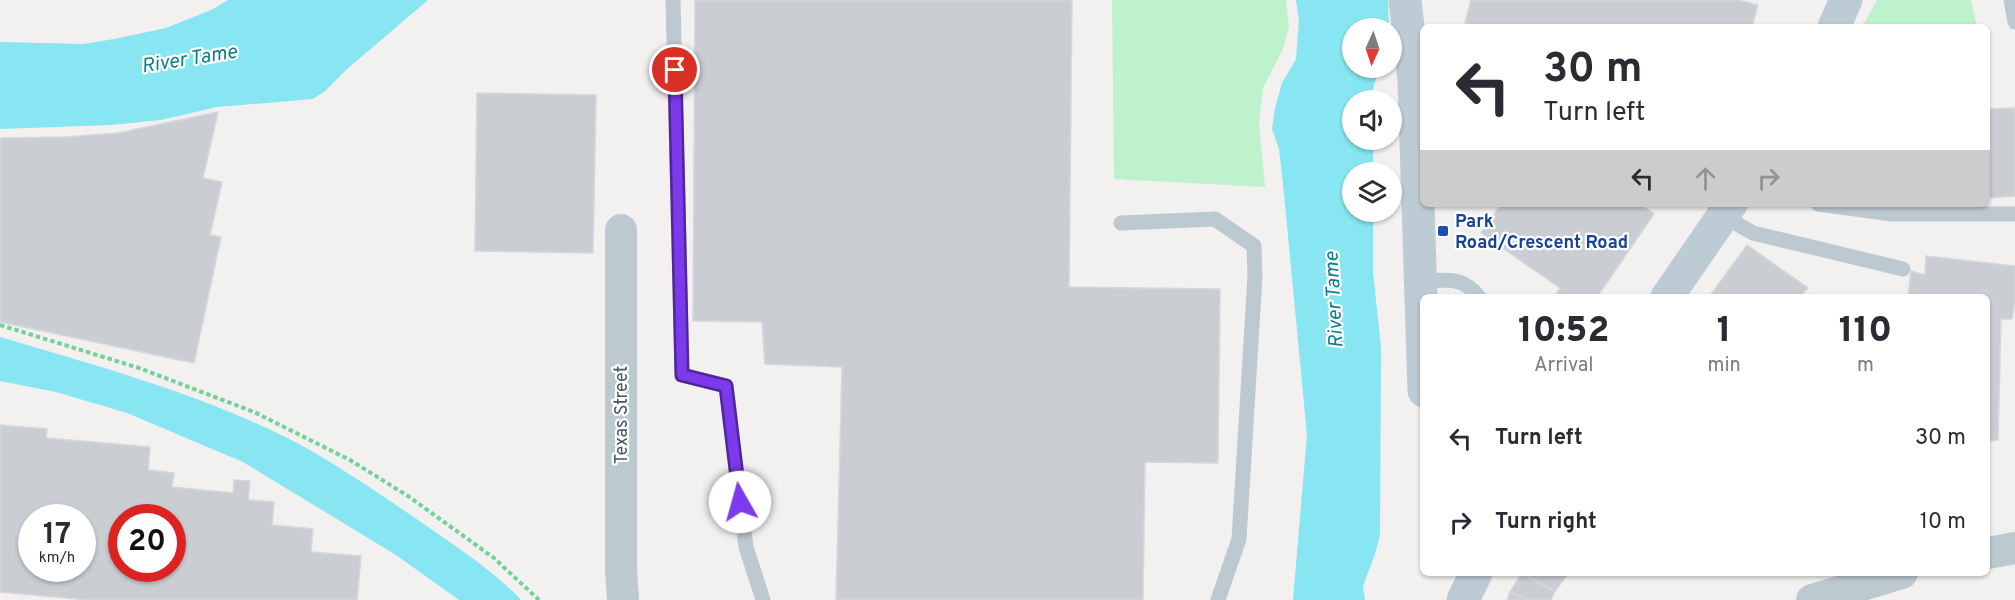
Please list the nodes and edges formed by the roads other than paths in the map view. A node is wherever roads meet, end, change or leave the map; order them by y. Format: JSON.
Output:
{"nodes":[{"id":1,"x":674,"y":0,"type":"edge"},
{"id":2,"x":1405,"y":0,"type":"edge"},
{"id":3,"x":1846,"y":0,"type":"edge"},
{"id":4,"x":2011,"y":0,"type":"edge"},
{"id":5,"x":2015,"y":22,"type":"edge"},
{"id":6,"x":1835,"y":24,"type":"edge"},
{"id":7,"x":1419,"y":80,"type":"edge"},
{"id":8,"x":1420,"y":180,"type":"edge"},
{"id":9,"x":1420,"y":207,"type":"edge"},
{"id":10,"x":1840,"y":207,"type":"edge"},
{"id":11,"x":1727,"y":210,"type":"edge"},
{"id":12,"x":2015,"y":214,"type":"edge"},
{"id":13,"x":1121,"y":223,"type":"dead end"},
{"id":14,"x":621,"y":230,"type":"dead end"},
{"id":15,"x":1903,"y":269,"type":"dead end"},
{"id":16,"x":1421,"y":281,"type":"junction"},
{"id":17,"x":1421,"y":294,"type":"edge"},
{"id":18,"x":1477,"y":294,"type":"edge"},
{"id":19,"x":1669,"y":294,"type":"edge"},
{"id":20,"x":2015,"y":548,"type":"edge"},
{"id":21,"x":1990,"y":553,"type":"edge"},
{"id":22,"x":1475,"y":576,"type":"edge"},
{"id":23,"x":1892,"y":576,"type":"edge"},
{"id":24,"x":623,"y":600,"type":"edge"},
{"id":25,"x":763,"y":600,"type":"edge"},
{"id":26,"x":1218,"y":600,"type":"edge"},
{"id":27,"x":1463,"y":600,"type":"edge"},
{"id":28,"x":1812,"y":600,"type":"edge"}],
"edges":[{"from":1,"to":25,"type":"lane"},
{"from":2,"to":7,"type":"main road"},
{"from":3,"to":6,"type":"main road"},
{"from":4,"to":5,"type":"lane"},
{"from":7,"to":8,"type":"main road"},
{"from":9,"to":16,"type":"main road"},
{"from":10,"to":12,"type":"lane"},
{"from":11,"to":15,"type":"lane"},
{"from":11,"to":19,"type":"main road"},
{"from":13,"to":26,"type":"lane"},
{"from":14,"to":24,"type":"street","name":"Texas Street"},
{"from":16,"to":17,"type":"main road"},
{"from":16,"to":18,"type":"lane"},
{"from":20,"to":21,"type":"street"},
{"from":22,"to":27,"type":"main road"},
{"from":23,"to":28,"type":"street"}]}
